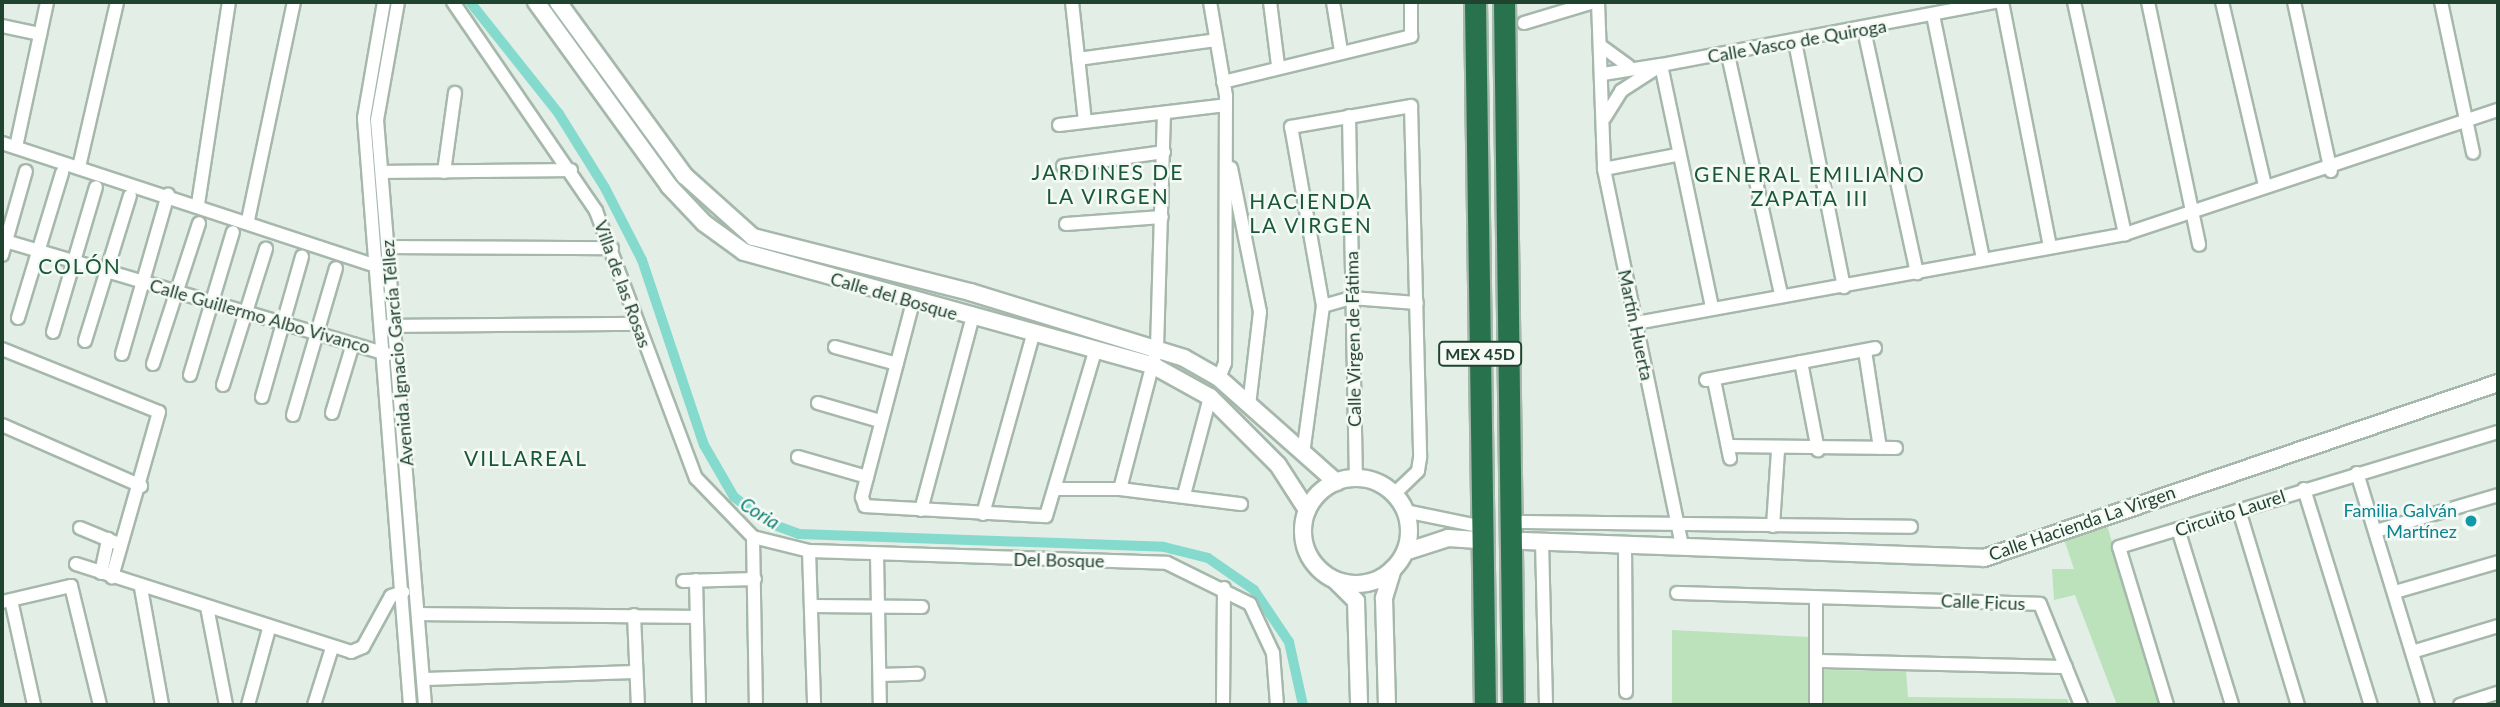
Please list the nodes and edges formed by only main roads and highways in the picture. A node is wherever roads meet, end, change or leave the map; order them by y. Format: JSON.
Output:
{"nodes":[{"id":1,"x":1475,"y":2,"type":"edge"},
{"id":2,"x":1504,"y":2,"type":"edge"},
{"id":3,"x":1485,"y":705,"type":"edge"},
{"id":4,"x":1513,"y":705,"type":"edge"}],
"edges":[{"from":1,"to":3,"type":"highway","number":"MEX 45D"},
{"from":2,"to":4,"type":"highway","number":"MEX 45D"}]}
